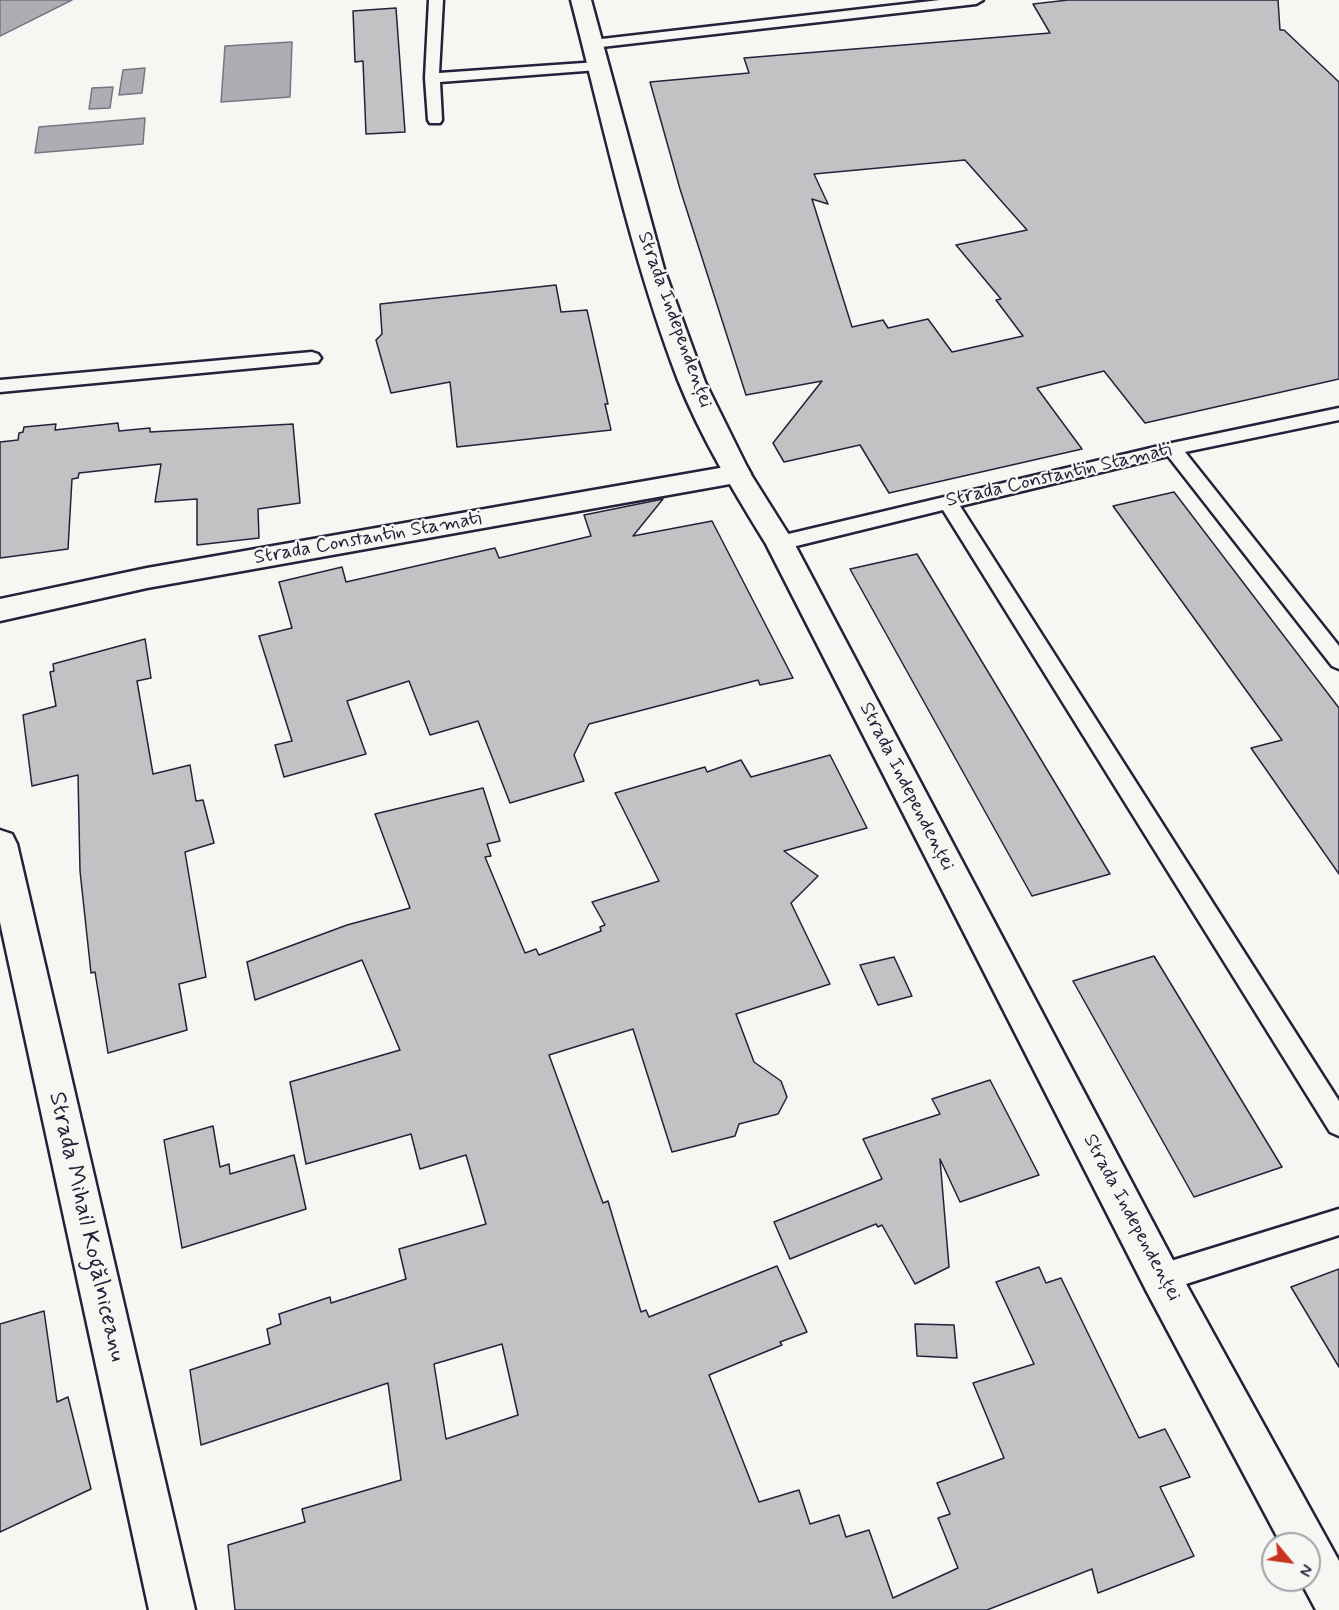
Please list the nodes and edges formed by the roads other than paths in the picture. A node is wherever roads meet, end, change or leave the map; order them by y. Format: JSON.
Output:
{"nodes":[{"id":1,"x":436,"y":0,"type":"edge"},
{"id":2,"x":581,"y":0,"type":"edge"},
{"id":3,"x":976,"y":0,"type":"edge"},
{"id":4,"x":596,"y":55,"type":"junction"},
{"id":5,"x":432,"y":78,"type":"junction"},
{"id":6,"x":435,"y":120,"type":"dead end"},
{"id":7,"x":312,"y":358,"type":"dead end"},
{"id":8,"x":0,"y":386,"type":"edge"},
{"id":9,"x":1339,"y":414,"type":"edge"},
{"id":10,"x":1172,"y":449,"type":"junction"},
{"id":11,"x":737,"y":474,"type":"junction"},
{"id":12,"x":948,"y":503,"type":"junction"},
{"id":13,"x":780,"y":543,"type":"junction"},
{"id":14,"x":0,"y":610,"type":"edge"},
{"id":15,"x":1339,"y":661,"type":"edge"},
{"id":16,"x":0,"y":844,"type":"edge"},
{"id":17,"x":1339,"y":1124,"type":"edge"},
{"id":18,"x":1339,"y":1222,"type":"edge"},
{"id":19,"x":1161,"y":1278,"type":"junction"},
{"id":20,"x":1299,"y":1532,"type":"edge"},
{"id":21,"x":1321,"y":1573,"type":"edge"},
{"id":22,"x":1339,"y":1606,"type":"edge"},
{"id":23,"x":172,"y":1610,"type":"edge"}],
"edges":[{"from":1,"to":5,"type":"lane"},
{"from":2,"to":4,"type":"street","name":"Strada Independenței"},
{"from":3,"to":4,"type":"lane"},
{"from":4,"to":5,"type":"lane"},
{"from":4,"to":11,"type":"street","name":"Strada Independenței"},
{"from":5,"to":6,"type":"lane"},
{"from":7,"to":8,"type":"lane"},
{"from":9,"to":10,"type":"lane","name":"Strada Constantin Stamati"},
{"from":10,"to":12,"type":"lane","name":"Strada Constantin Stamati"},
{"from":10,"to":15,"type":"lane"},
{"from":11,"to":13,"type":"street","name":"Strada Independenței"},
{"from":11,"to":14,"type":"street","name":"Strada Constantin Stamati"},
{"from":12,"to":13,"type":"lane","name":"Strada Constantin Stamati"},
{"from":12,"to":17,"type":"lane"},
{"from":13,"to":19,"type":"street","name":"Strada Independenței"},
{"from":16,"to":23,"type":"street","name":"Strada Mihail Kogălniceanu"},
{"from":18,"to":19,"type":"lane"},
{"from":19,"to":20,"type":"street","name":"Strada Independenței"},
{"from":21,"to":22,"type":"street"}]}
